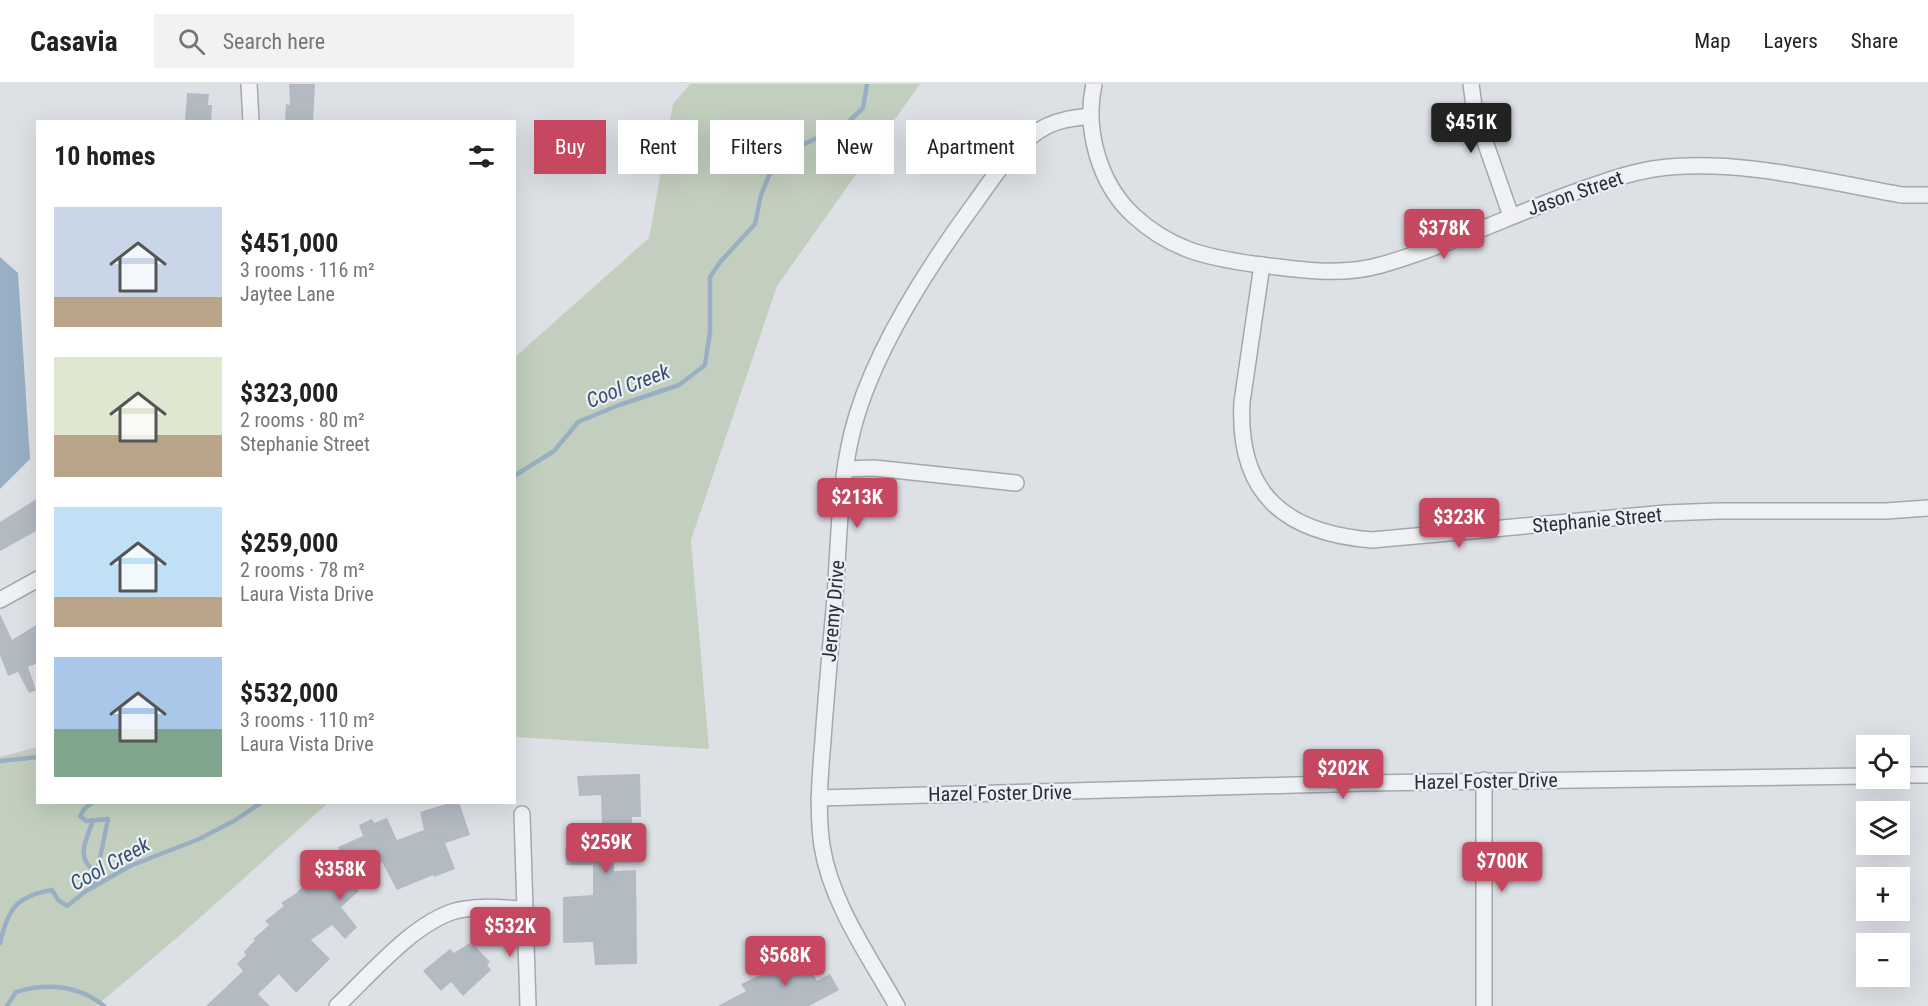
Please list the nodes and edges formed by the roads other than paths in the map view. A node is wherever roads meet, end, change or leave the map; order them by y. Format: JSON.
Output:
{"nodes":[{"id":1,"x":249,"y":84,"type":"edge"},
{"id":2,"x":1094,"y":84,"type":"edge"},
{"id":3,"x":1471,"y":84,"type":"edge"},
{"id":4,"x":1091,"y":116,"type":"junction"},
{"id":5,"x":251,"y":120,"type":"edge"},
{"id":6,"x":1928,"y":195,"type":"edge"},
{"id":7,"x":1511,"y":216,"type":"junction"},
{"id":8,"x":1262,"y":265,"type":"junction"},
{"id":9,"x":846,"y":469,"type":"junction"},
{"id":10,"x":1016,"y":483,"type":"dead end"},
{"id":11,"x":1928,"y":508,"type":"edge"},
{"id":12,"x":36,"y":580,"type":"edge"},
{"id":13,"x":0,"y":600,"type":"edge"},
{"id":14,"x":1928,"y":775,"type":"edge"},
{"id":15,"x":1856,"y":776,"type":"edge"},
{"id":16,"x":1910,"y":776,"type":"edge"},
{"id":17,"x":1484,"y":780,"type":"junction"},
{"id":18,"x":819,"y":798,"type":"junction"},
{"id":19,"x":522,"y":814,"type":"dead end"},
{"id":20,"x":524,"y":909,"type":"junction"},
{"id":21,"x":338,"y":1006,"type":"edge"},
{"id":22,"x":528,"y":1006,"type":"edge"},
{"id":23,"x":897,"y":1006,"type":"edge"},
{"id":24,"x":1484,"y":1006,"type":"edge"}],
"edges":[{"from":1,"to":5,"type":"street"},
{"from":2,"to":4,"type":"street","name":"Jason Street"},
{"from":3,"to":7,"type":"street"},
{"from":4,"to":8,"type":"street","name":"Jason Street"},
{"from":4,"to":9,"type":"street","name":"Jeremy Drive"},
{"from":6,"to":7,"type":"street","name":"Jason Street"},
{"from":7,"to":8,"type":"street","name":"Jason Street"},
{"from":8,"to":11,"type":"street","name":"Stephanie Street"},
{"from":9,"to":10,"type":"street"},
{"from":9,"to":18,"type":"street","name":"Jeremy Drive"},
{"from":12,"to":13,"type":"street"},
{"from":14,"to":16,"type":"street"},
{"from":15,"to":17,"type":"street","name":"Hazel Foster Drive"},
{"from":17,"to":18,"type":"street","name":"Hazel Foster Drive"},
{"from":17,"to":24,"type":"street"},
{"from":18,"to":23,"type":"street","name":"Jeremy Drive"},
{"from":19,"to":20,"type":"street"},
{"from":20,"to":21,"type":"street"},
{"from":20,"to":22,"type":"street"}]}
